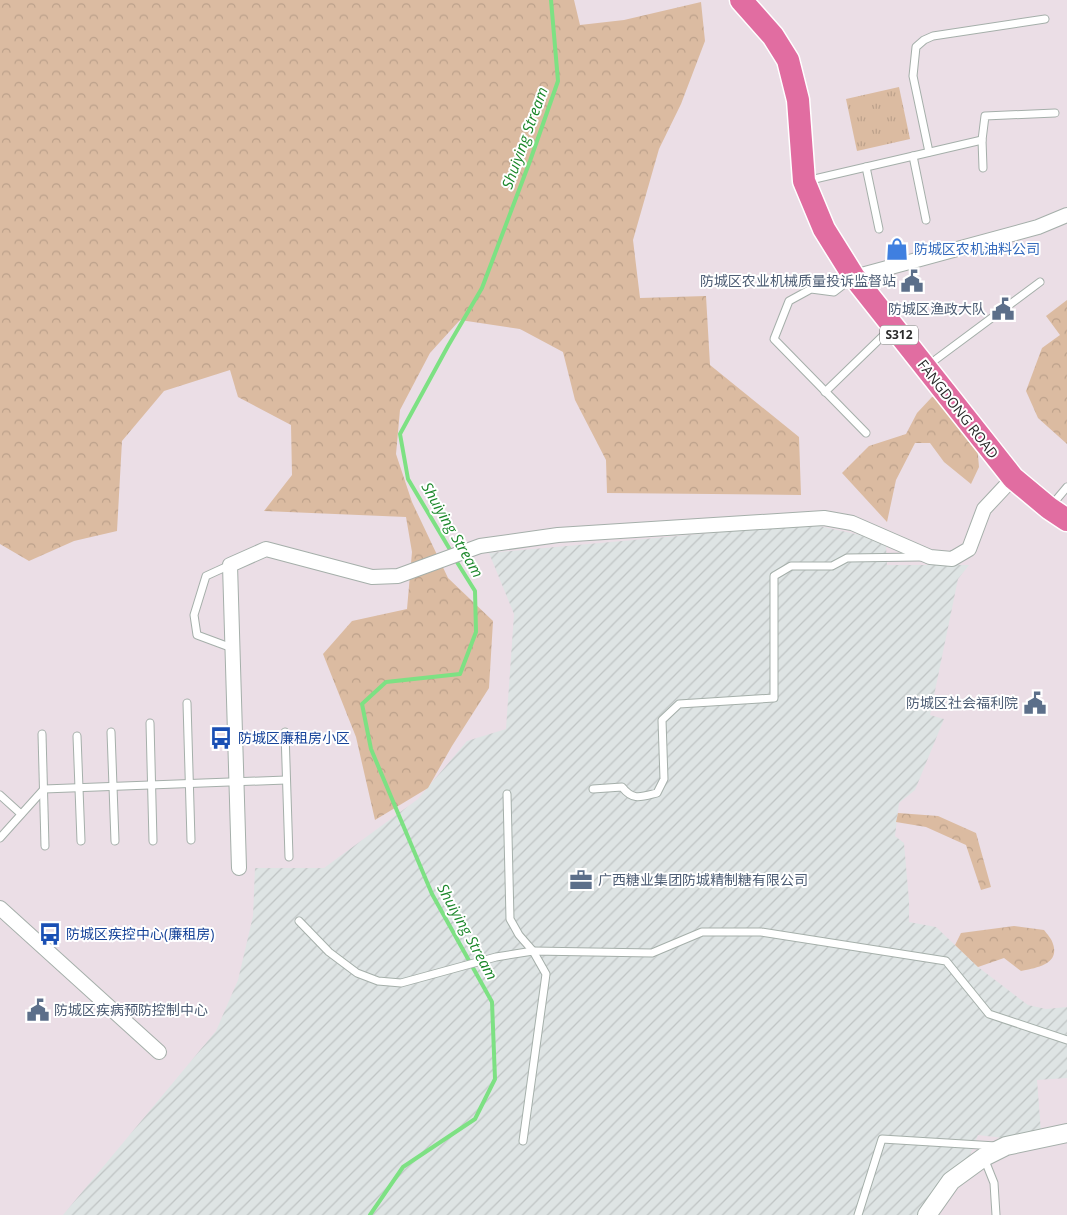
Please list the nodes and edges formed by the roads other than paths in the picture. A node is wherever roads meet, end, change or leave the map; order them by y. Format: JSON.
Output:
{"nodes":[{"id":1,"x":742,"y":0,"type":"edge"},
{"id":2,"x":1045,"y":19,"type":"dead end"},
{"id":3,"x":1055,"y":113,"type":"dead end"},
{"id":4,"x":982,"y":140,"type":"junction"},
{"id":5,"x":929,"y":152,"type":"junction"},
{"id":6,"x":913,"y":156,"type":"junction"},
{"id":7,"x":866,"y":167,"type":"junction"},
{"id":8,"x":983,"y":168,"type":"dead end"},
{"id":9,"x":804,"y":181,"type":"junction"},
{"id":10,"x":1067,"y":215,"type":"edge"},
{"id":11,"x":926,"y":220,"type":"dead end"},
{"id":12,"x":879,"y":229,"type":"dead end"},
{"id":13,"x":854,"y":277,"type":"junction"},
{"id":14,"x":1040,"y":282,"type":"dead end"},
{"id":15,"x":892,"y":327,"type":"junction"},
{"id":16,"x":925,"y":368,"type":"junction"},
{"id":17,"x":825,"y":392,"type":"junction"},
{"id":18,"x":866,"y":433,"type":"dead end"},
{"id":19,"x":1013,"y":478,"type":"junction"},
{"id":20,"x":1067,"y":487,"type":"edge"},
{"id":21,"x":1058,"y":514,"type":"edge"},
{"id":22,"x":930,"y":557,"type":"junction"},
{"id":23,"x":230,"y":565,"type":"junction"},
{"id":24,"x":232,"y":648,"type":"junction"},
{"id":25,"x":187,"y":702,"type":"dead end"},
{"id":26,"x":150,"y":723,"type":"dead end"},
{"id":27,"x":111,"y":732,"type":"dead end"},
{"id":28,"x":285,"y":732,"type":"dead end"},
{"id":29,"x":42,"y":734,"type":"dead end"},
{"id":30,"x":77,"y":736,"type":"dead end"},
{"id":31,"x":286,"y":780,"type":"junction"},
{"id":32,"x":237,"y":782,"type":"junction"},
{"id":33,"x":189,"y":783,"type":"junction"},
{"id":34,"x":152,"y":785,"type":"junction"},
{"id":35,"x":113,"y":786,"type":"junction"},
{"id":36,"x":79,"y":788,"type":"junction"},
{"id":37,"x":44,"y":789,"type":"junction"},
{"id":38,"x":593,"y":790,"type":"dead end"},
{"id":39,"x":507,"y":794,"type":"dead end"},
{"id":40,"x":0,"y":795,"type":"edge"},
{"id":41,"x":21,"y":814,"type":"junction"},
{"id":42,"x":0,"y":838,"type":"edge"},
{"id":43,"x":191,"y":840,"type":"dead end"},
{"id":44,"x":81,"y":841,"type":"dead end"},
{"id":45,"x":115,"y":841,"type":"dead end"},
{"id":46,"x":153,"y":841,"type":"dead end"},
{"id":47,"x":45,"y":846,"type":"dead end"},
{"id":48,"x":289,"y":857,"type":"dead end"},
{"id":49,"x":239,"y":868,"type":"dead end"},
{"id":50,"x":0,"y":908,"type":"edge"},
{"id":51,"x":300,"y":921,"type":"dead end"},
{"id":52,"x":534,"y":951,"type":"junction"},
{"id":53,"x":1067,"y":1040,"type":"edge"},
{"id":54,"x":159,"y":1052,"type":"dead end"},
{"id":55,"x":1067,"y":1133,"type":"edge"},
{"id":56,"x":523,"y":1140,"type":"dead end"},
{"id":57,"x":1006,"y":1146,"type":"junction"},
{"id":58,"x":984,"y":1157,"type":"junction"},
{"id":59,"x":858,"y":1215,"type":"edge"},
{"id":60,"x":927,"y":1215,"type":"edge"},
{"id":61,"x":996,"y":1215,"type":"edge"}],
"edges":[{"from":1,"to":9,"type":"main road","number":"S312"},
{"from":2,"to":5,"type":"lane"},
{"from":3,"to":4,"type":"lane"},
{"from":4,"to":5,"type":"lane"},
{"from":4,"to":8,"type":"lane"},
{"from":5,"to":6,"type":"lane"},
{"from":6,"to":7,"type":"lane"},
{"from":6,"to":11,"type":"lane"},
{"from":7,"to":9,"type":"lane"},
{"from":7,"to":12,"type":"lane"},
{"from":9,"to":13,"type":"main road","name":"FANGDONG ROAD","number":"S312"},
{"from":10,"to":13,"type":"street"},
{"from":13,"to":15,"type":"main road","name":"FANGDONG ROAD","number":"S312"},
{"from":13,"to":17,"type":"lane"},
{"from":14,"to":16,"type":"lane"},
{"from":15,"to":16,"type":"main road","name":"FANGDONG ROAD","number":"S312"},
{"from":15,"to":17,"type":"lane"},
{"from":16,"to":19,"type":"main road","name":"FANGDONG ROAD","number":"S312"},
{"from":17,"to":18,"type":"lane"},
{"from":19,"to":21,"type":"main road","name":"FANGDONG ROAD","number":"S312"},
{"from":19,"to":22,"type":"street"},
{"from":20,"to":21,"type":"lane"},
{"from":22,"to":23,"type":"street"},
{"from":22,"to":38,"type":"lane"},
{"from":23,"to":24,"type":"street"},
{"from":23,"to":24,"type":"lane"},
{"from":24,"to":32,"type":"street"},
{"from":25,"to":33,"type":"lane"},
{"from":26,"to":34,"type":"lane"},
{"from":27,"to":35,"type":"lane"},
{"from":28,"to":31,"type":"lane"},
{"from":29,"to":37,"type":"lane"},
{"from":30,"to":36,"type":"lane"},
{"from":31,"to":32,"type":"lane"},
{"from":31,"to":48,"type":"lane"},
{"from":32,"to":33,"type":"lane"},
{"from":32,"to":49,"type":"street"},
{"from":33,"to":34,"type":"lane"},
{"from":33,"to":43,"type":"lane"},
{"from":34,"to":35,"type":"lane"},
{"from":34,"to":46,"type":"lane"},
{"from":35,"to":36,"type":"lane"},
{"from":35,"to":45,"type":"lane"},
{"from":36,"to":37,"type":"lane"},
{"from":36,"to":44,"type":"lane"},
{"from":37,"to":41,"type":"lane"},
{"from":37,"to":47,"type":"lane"},
{"from":39,"to":52,"type":"lane"},
{"from":40,"to":41,"type":"lane"},
{"from":41,"to":42,"type":"lane"},
{"from":50,"to":54,"type":"street"},
{"from":51,"to":52,"type":"lane"},
{"from":52,"to":53,"type":"lane"},
{"from":52,"to":56,"type":"lane"},
{"from":55,"to":57,"type":"street"},
{"from":57,"to":58,"type":"street"},
{"from":57,"to":59,"type":"lane"},
{"from":58,"to":60,"type":"street"},
{"from":58,"to":61,"type":"lane"}]}
